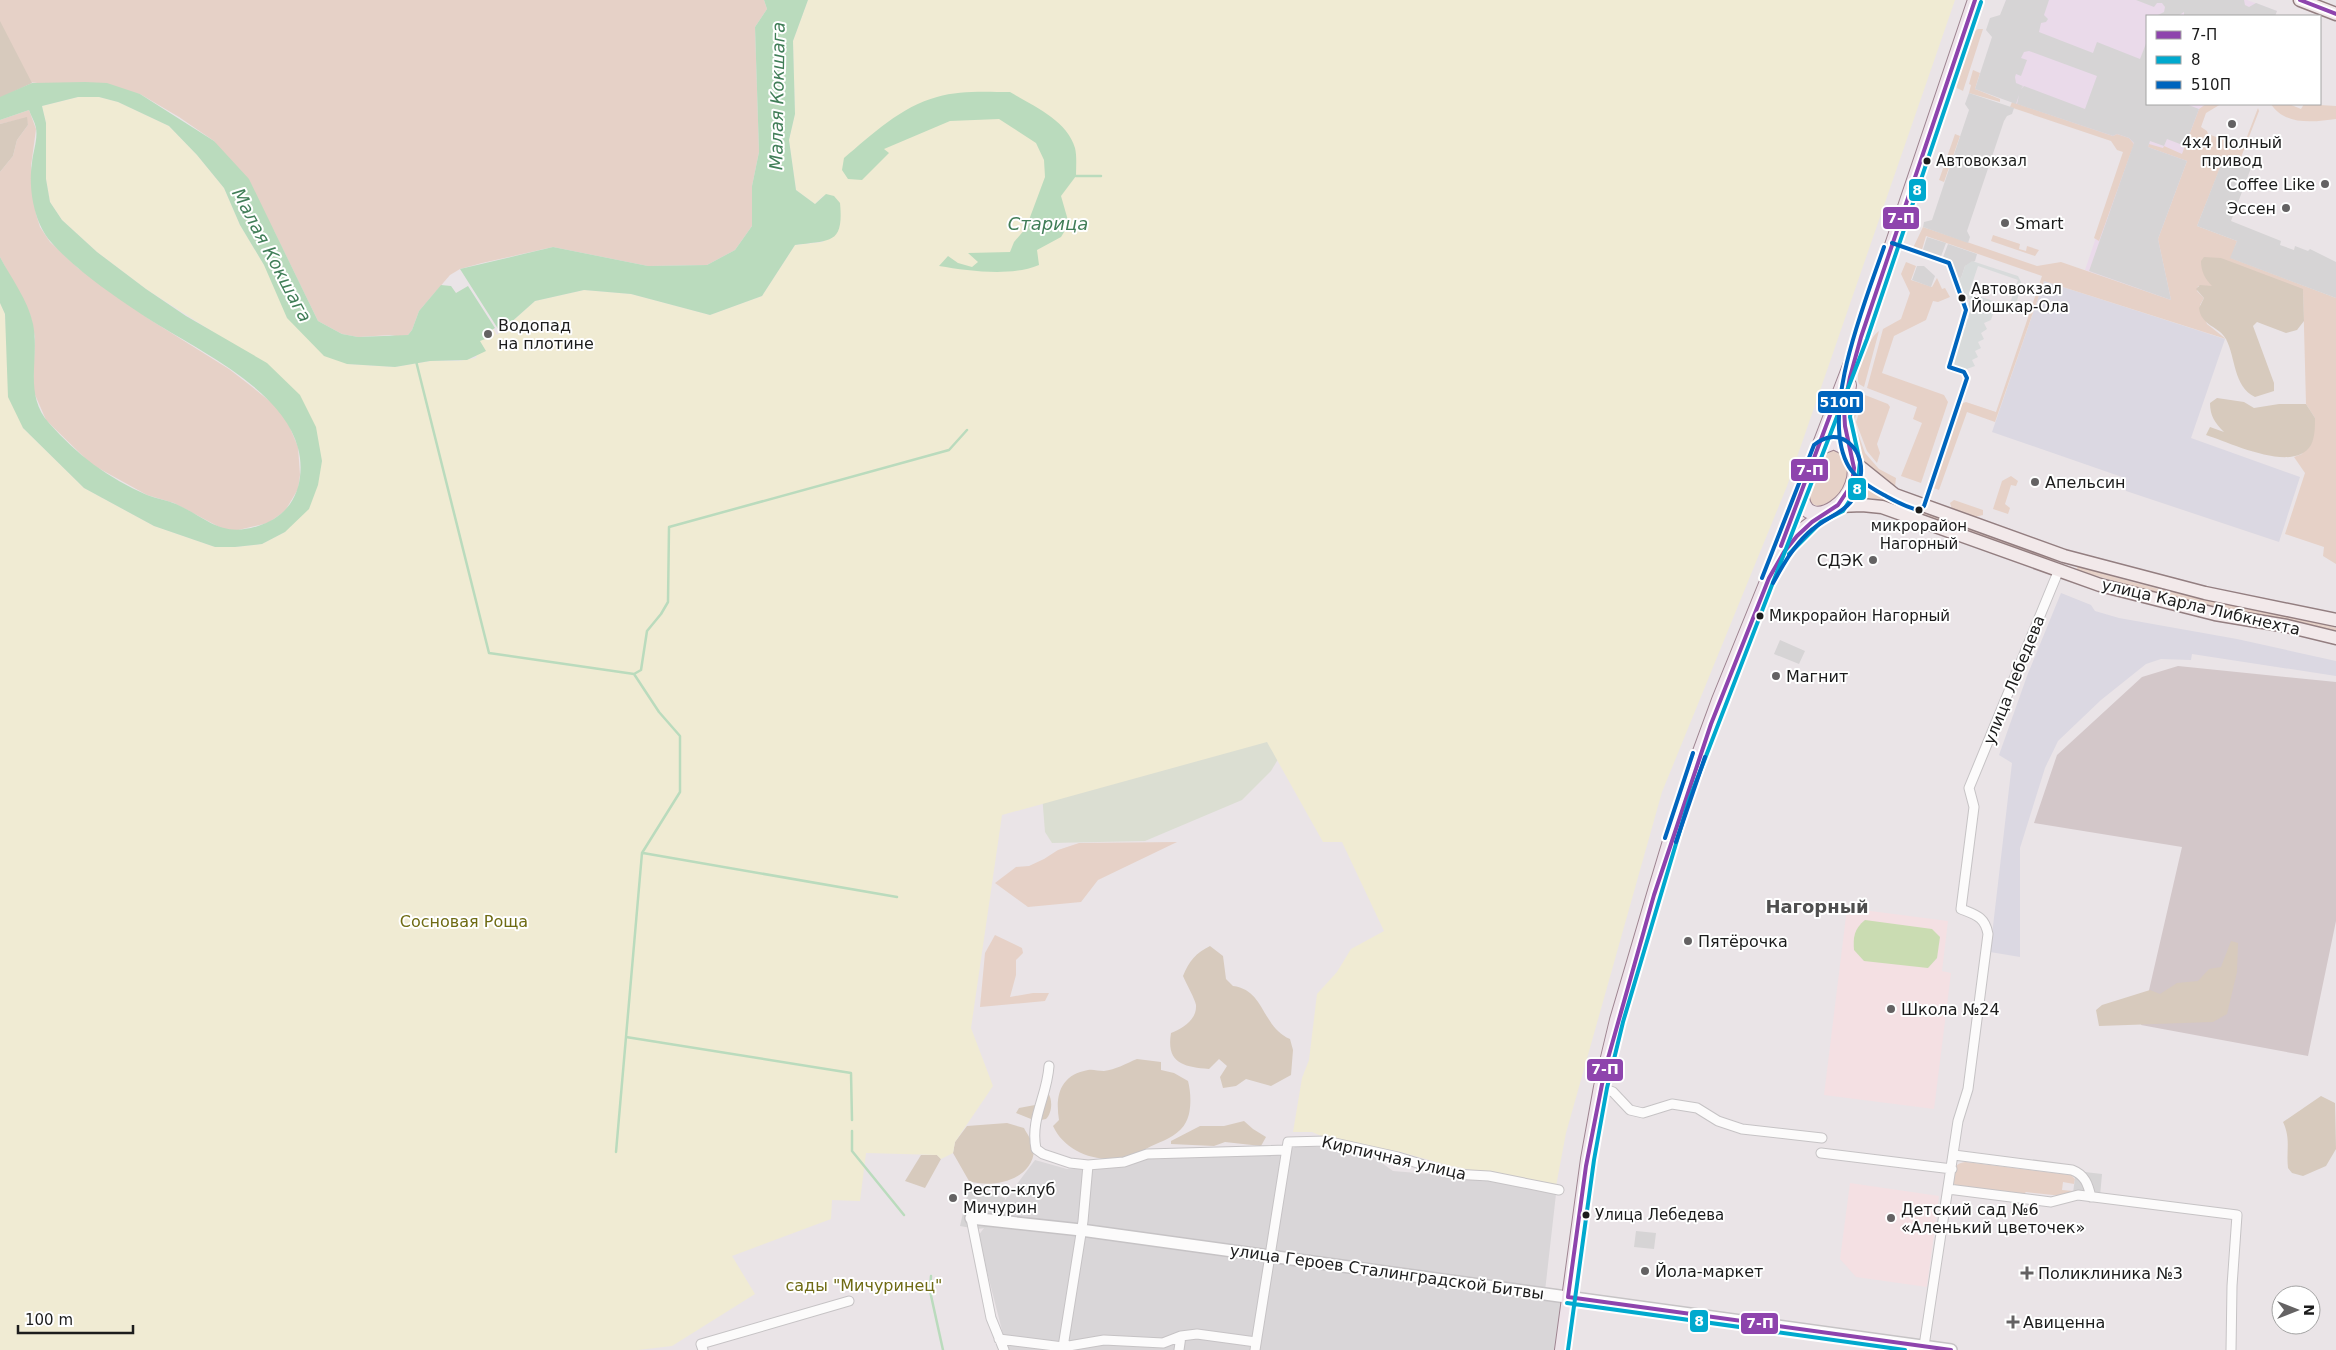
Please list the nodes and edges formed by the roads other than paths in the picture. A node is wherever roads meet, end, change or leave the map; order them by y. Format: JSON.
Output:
{"nodes":[{"id":1,"x":1975,"y":0,"type":"edge"},
{"id":2,"x":2300,"y":0,"type":"edge"},
{"id":3,"x":2336,"y":14,"type":"edge"},
{"id":4,"x":1861,"y":337,"type":"junction"},
{"id":5,"x":1819,"y":448,"type":"junction"},
{"id":6,"x":1852,"y":456,"type":"junction"},
{"id":7,"x":1802,"y":492,"type":"junction"},
{"id":8,"x":1838,"y":506,"type":"junction"},
{"id":9,"x":1824,"y":514,"type":"junction"},
{"id":10,"x":2064,"y":556,"type":"junction"},
{"id":11,"x":1773,"y":567,"type":"junction"},
{"id":12,"x":2058,"y":572,"type":"junction"},
{"id":13,"x":2336,"y":620,"type":"edge"},
{"id":14,"x":2336,"y":638,"type":"edge"},
{"id":15,"x":1049,"y":1066,"type":"dead end"},
{"id":16,"x":1601,"y":1087,"type":"junction"},
{"id":17,"x":1822,"y":1138,"type":"dead end"},
{"id":18,"x":1287,"y":1146,"type":"junction"},
{"id":19,"x":1821,"y":1153,"type":"dead end"},
{"id":20,"x":1954,"y":1155,"type":"junction"},
{"id":21,"x":1088,"y":1165,"type":"junction"},
{"id":22,"x":1952,"y":1169,"type":"junction"},
{"id":23,"x":1948,"y":1189,"type":"junction"},
{"id":24,"x":1559,"y":1190,"type":"dead end"},
{"id":25,"x":2091,"y":1197,"type":"junction"},
{"id":26,"x":971,"y":1218,"type":"joint"},
{"id":27,"x":1081,"y":1230,"type":"junction"},
{"id":28,"x":1270,"y":1255,"type":"junction"},
{"id":29,"x":1568,"y":1297,"type":"junction"},
{"id":30,"x":849,"y":1301,"type":"dead end"},
{"id":31,"x":1181,"y":1336,"type":"junction"},
{"id":32,"x":999,"y":1339,"type":"junction"},
{"id":33,"x":1255,"y":1346,"type":"edge"},
{"id":34,"x":1924,"y":1346,"type":"junction"},
{"id":35,"x":1063,"y":1347,"type":"junction"},
{"id":36,"x":703,"y":1350,"type":"edge"},
{"id":37,"x":1004,"y":1350,"type":"edge"},
{"id":38,"x":1179,"y":1350,"type":"edge"},
{"id":39,"x":1562,"y":1350,"type":"edge"},
{"id":40,"x":1951,"y":1350,"type":"edge"},
{"id":41,"x":2231,"y":1350,"type":"edge"}],
"edges":[{"from":1,"to":4,"type":"main road"},
{"from":2,"to":3,"type":"main road"},
{"from":4,"to":5,"type":"main road"},
{"from":4,"to":6,"type":"main road"},
{"from":5,"to":6,"type":"main road"},
{"from":5,"to":7,"type":"main road"},
{"from":6,"to":8,"type":"main road"},
{"from":6,"to":10,"type":"main road","name":"улица Карла Либкнехта"},
{"from":7,"to":9,"type":"main road"},
{"from":7,"to":11,"type":"main road"},
{"from":8,"to":9,"type":"main road"},
{"from":8,"to":12,"type":"main road","name":"улица Карла Либкнехта"},
{"from":9,"to":11,"type":"main road"},
{"from":10,"to":12,"type":"main road"},
{"from":10,"to":13,"type":"main road","name":"улица Карла Либкнехта"},
{"from":11,"to":16,"type":"main road"},
{"from":12,"to":14,"type":"main road","name":"улица Карла Либкнехта"},
{"from":12,"to":20,"type":"street","name":"улица Лебедева"},
{"from":15,"to":21,"type":"street","name":"Кирпичная улица"},
{"from":16,"to":17,"type":"street"},
{"from":16,"to":29,"type":"main road"},
{"from":18,"to":21,"type":"street","name":"Кирпичная улица"},
{"from":18,"to":24,"type":"street","name":"Кирпичная улица"},
{"from":18,"to":28,"type":"street"},
{"from":19,"to":22,"type":"street"},
{"from":20,"to":22,"type":"street"},
{"from":20,"to":25,"type":"street"},
{"from":21,"to":27,"type":"street"},
{"from":22,"to":23,"type":"street"},
{"from":23,"to":25,"type":"street"},
{"from":23,"to":34,"type":"street"},
{"from":25,"to":41,"type":"street"},
{"from":26,"to":27,"type":"street","name":"улица Героев Сталинградской Битвы"},
{"from":26,"to":32,"type":"street"},
{"from":27,"to":28,"type":"street","name":"улица Героев Сталинградской Битвы"},
{"from":27,"to":35,"type":"street"},
{"from":28,"to":29,"type":"street","name":"улица Героев Сталинградской Битвы"},
{"from":28,"to":33,"type":"street"},
{"from":29,"to":34,"type":"street","name":"улица Героев Сталинградской Битвы"},
{"from":29,"to":39,"type":"main road"},
{"from":30,"to":36,"type":"street"},
{"from":31,"to":33,"type":"street"},
{"from":31,"to":35,"type":"street"},
{"from":31,"to":38,"type":"street"},
{"from":32,"to":35,"type":"street"},
{"from":32,"to":37,"type":"street"},
{"from":34,"to":40,"type":"street","name":"улица Героев Сталинградской Битвы"}]}
